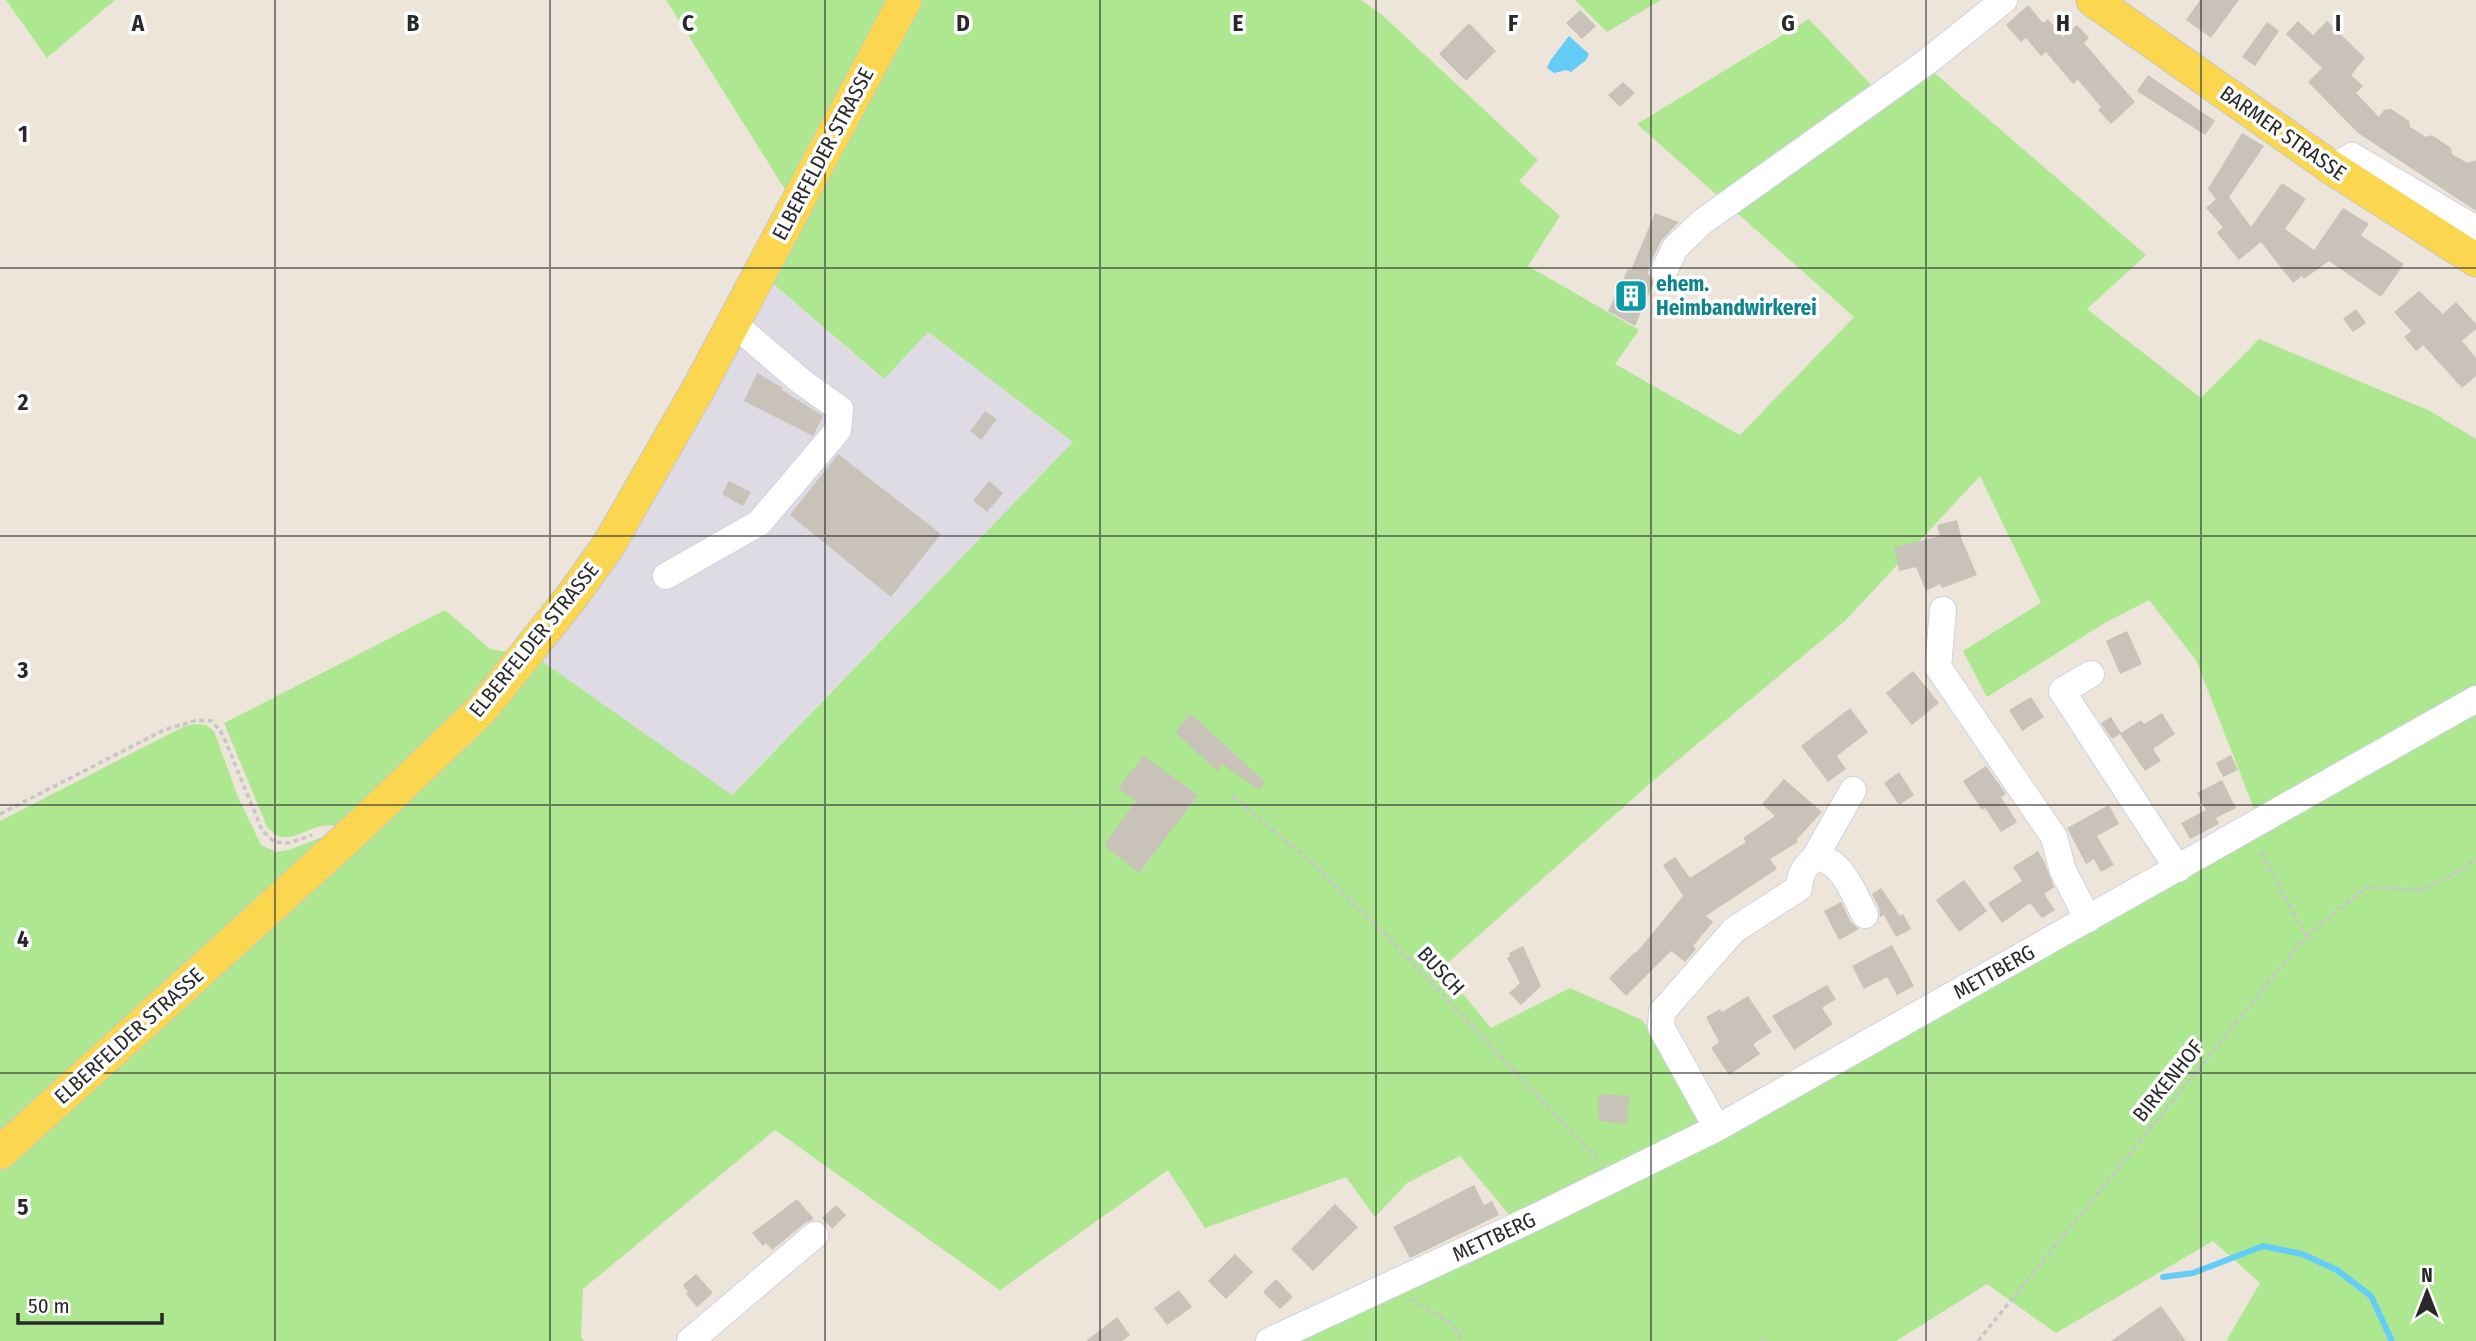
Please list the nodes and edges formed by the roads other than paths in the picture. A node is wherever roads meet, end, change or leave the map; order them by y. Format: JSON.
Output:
{"nodes":[{"id":1,"x":905,"y":0,"type":"edge"},
{"id":2,"x":2004,"y":0,"type":"edge"},
{"id":3,"x":2093,"y":0,"type":"edge"},
{"id":4,"x":2332,"y":168,"type":"junction"},
{"id":5,"x":2476,"y":229,"type":"edge"},
{"id":6,"x":2476,"y":260,"type":"edge"},
{"id":7,"x":1664,"y":271,"type":"dead end"},
{"id":8,"x":733,"y":323,"type":"junction"},
{"id":9,"x":666,"y":576,"type":"dead end"},
{"id":10,"x":1943,"y":610,"type":"dead end"},
{"id":11,"x":2091,"y":674,"type":"dead end"},
{"id":12,"x":2476,"y":699,"type":"edge"},
{"id":13,"x":1853,"y":790,"type":"dead end"},
{"id":14,"x":1815,"y":858,"type":"junction"},
{"id":15,"x":2178,"y":869,"type":"junction"},
{"id":16,"x":1866,"y":915,"type":"dead end"},
{"id":17,"x":2088,"y":919,"type":"junction"},
{"id":18,"x":1717,"y":1128,"type":"junction"},
{"id":19,"x":0,"y":1153,"type":"edge"},
{"id":20,"x":815,"y":1235,"type":"dead end"},
{"id":21,"x":690,"y":1341,"type":"edge"},
{"id":22,"x":1269,"y":1341,"type":"edge"}],
"edges":[{"from":1,"to":8,"type":"main road","name":"ELBERFELDER STRASSE"},
{"from":2,"to":7,"type":"street"},
{"from":3,"to":4,"type":"main road","name":"BARMER STRASSE"},
{"from":4,"to":5,"type":"street"},
{"from":4,"to":6,"type":"main road","name":"BARMER STRASSE"},
{"from":8,"to":9,"type":"street"},
{"from":8,"to":19,"type":"main road","name":"ELBERFELDER STRASSE"},
{"from":10,"to":17,"type":"street"},
{"from":11,"to":15,"type":"street"},
{"from":12,"to":15,"type":"street","name":"METTBERG"},
{"from":13,"to":14,"type":"street"},
{"from":14,"to":16,"type":"street"},
{"from":14,"to":18,"type":"street"},
{"from":15,"to":17,"type":"street","name":"METTBERG"},
{"from":17,"to":18,"type":"street","name":"METTBERG"},
{"from":18,"to":22,"type":"street","name":"METTBERG"},
{"from":20,"to":21,"type":"street"}]}
